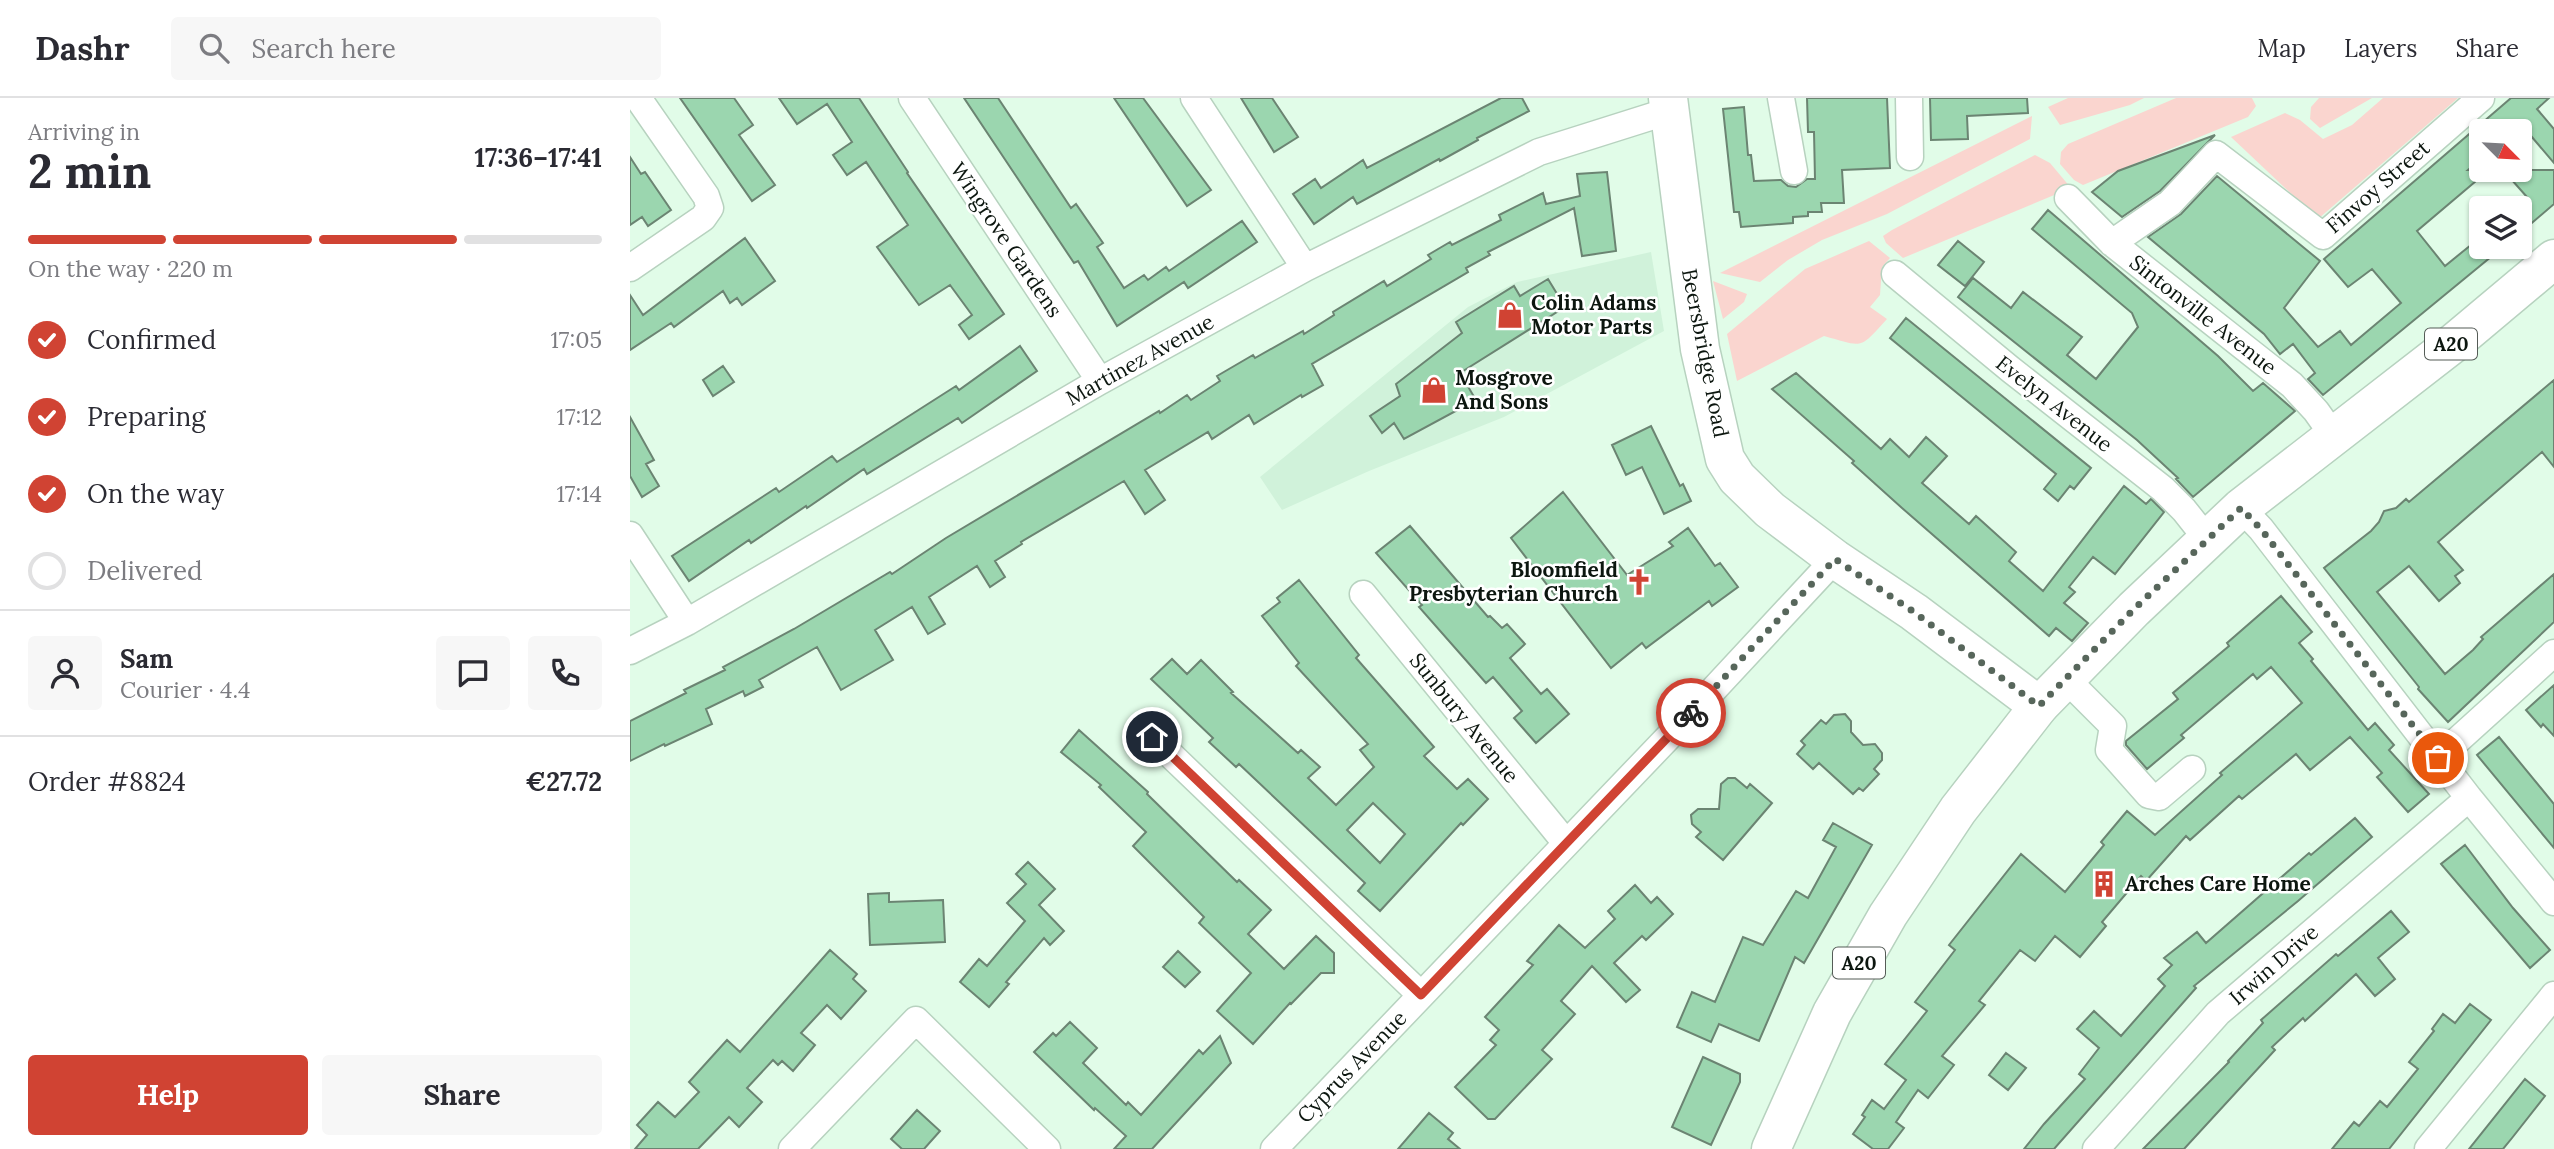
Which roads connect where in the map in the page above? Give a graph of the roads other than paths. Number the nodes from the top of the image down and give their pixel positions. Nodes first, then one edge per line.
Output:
1 (638, 98) edge
2 (912, 98) edge
3 (1194, 98) edge
4 (1781, 98) edge
5 (1909, 98) edge
6 (2481, 98) edge
7 (1668, 104) edge
8 (1910, 157) dead end
9 (1794, 171) dead end
10 (2068, 198) dead end
11 (2112, 243) junction
12 (2554, 260) edge
13 (630, 268) edge
14 (1305, 268) junction
15 (1895, 274) dead end
16 (1100, 381) junction
17 (2333, 435) junction
18 (2241, 508) junction
19 (630, 535) edge
20 (2207, 538) junction
21 (1835, 559) junction
22 (1363, 594) dead end
23 (687, 622) junction
24 (630, 651) edge
25 (2554, 653) edge
26 (2066, 679) junction
27 (2039, 706) junction
28 (1152, 737) dead end
29 (2438, 758) junction
30 (2192, 769) dead end
31 (2469, 797) junction
32 (1566, 843) junction
33 (2549, 885) edge
34 (1421, 995) junction
35 (2554, 995) edge
36 (792, 1149) edge
37 (1047, 1149) edge
38 (1274, 1149) edge
39 (1771, 1149) edge
40 (2096, 1149) edge
41 (2428, 1149) edge

1 - 13 street
2 - 16 street, Wingrove Gardens
3 - 14 street
4 - 9 street
5 - 8 street
6 - 11 street, Finvoy Street
7 - 14 street, Martinez Avenue
7 - 21 main road, Beersbridge Road
10 - 11 street, Sintonville Avenue
11 - 17 street, Sintonville Avenue
12 - 17 main road, A20
14 - 16 street, Martinez Avenue
15 - 20 street, Evelyn Avenue
16 - 23 street, Martinez Avenue
17 - 18 main road, A20
18 - 20 main road, A20
18 - 29 street
19 - 23 street
20 - 26 main road, A20
21 - 27 main road, Beersbridge Road
21 - 32 street, Cyprus Avenue
22 - 32 street, Sunbury Avenue
23 - 24 street, Martinez Avenue
25 - 29 street
26 - 27 main road, A20
26 - 30 street
27 - 39 main road, A20
28 - 34 street
29 - 31 street
31 - 33 street
31 - 40 street, Irwin Drive
32 - 34 street, Cyprus Avenue
34 - 38 street, Cyprus Avenue
35 - 41 street
36 - 37 street

